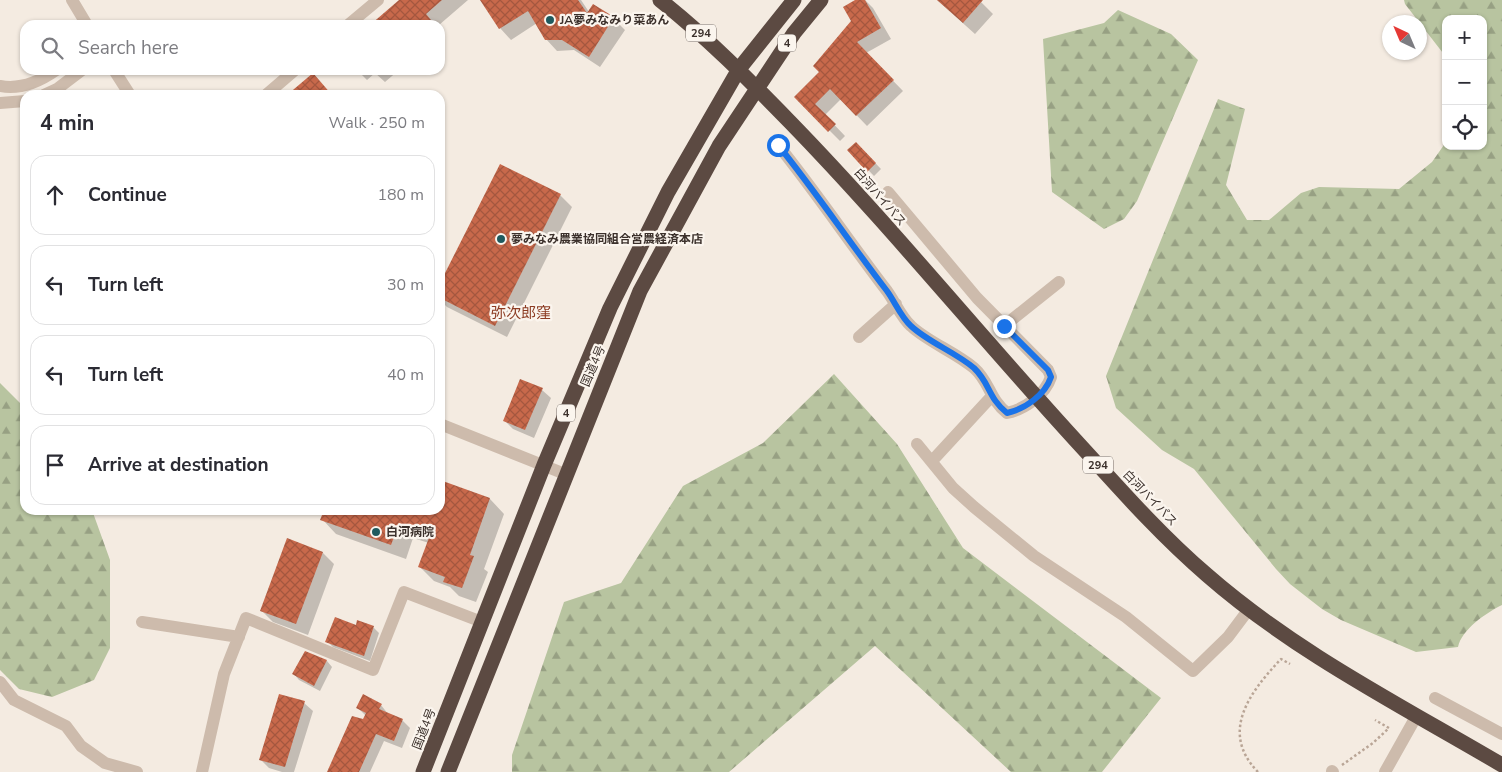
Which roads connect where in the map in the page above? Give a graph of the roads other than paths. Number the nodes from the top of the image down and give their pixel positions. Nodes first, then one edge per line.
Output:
1 (72, 0) edge
2 (378, 0) edge
3 (660, 0) edge
4 (794, 0) edge
5 (821, 0) edge
6 (84, 20) edge
7 (354, 20) edge
8 (739, 69) junction
9 (48, 75) edge
10 (75, 75) edge
11 (117, 75) edge
12 (289, 75) edge
13 (0, 86) edge
14 (758, 89) junction
15 (55, 90) edge
16 (127, 90) edge
17 (271, 90) edge
18 (20, 101) edge
19 (0, 103) edge
20 (778, 145) dead end
21 (888, 192) dead end
22 (1059, 282) dead end
23 (896, 304) junction
24 (1004, 326) junction
25 (859, 338) dead end
26 (991, 397) junction
27 (1036, 398) junction
28 (445, 426) edge
29 (917, 444) dead end
30 (932, 461) junction
31 (544, 465) junction
32 (565, 474) junction
33 (1249, 609) junction
34 (142, 622) dead end
35 (482, 622) junction
36 (239, 637) junction
37 (0, 682) edge
38 (1435, 698) dead end
39 (1417, 715) junction
40 (1502, 734) edge
41 (1502, 765) edge
42 (137, 772) edge
43 (202, 772) edge
44 (423, 772) edge
45 (448, 772) edge
46 (1385, 772) edge

1 - 6 street
2 - 7 street
3 - 8 highway, 294
4 - 8 highway, 国道4号 / 4
5 - 14 highway, 国道4号 / 4
8 - 14 highway, 294
8 - 31 highway, 国道4号 / 4
9 - 13 street
10 - 15 street
11 - 16 street
12 - 17 street
14 - 27 highway, 白河バイパス / 294
14 - 32 highway, 国道4号 / 4
18 - 19 street
20 - 23 street
21 - 24 street
22 - 24 street
23 - 25 street
23 - 26 street
24 - 27 street
26 - 27 street
26 - 30 street
27 - 33 highway, 白河バイパス / 294
28 - 31 street
29 - 30 street
30 - 33 street
31 - 32 street
31 - 35 highway, 国道4号 / 4
32 - 45 highway, 国道4号 / 4
33 - 39 highway, 白河バイパス / 294
34 - 36 street
35 - 36 street
35 - 44 highway, 国道4号 / 4
36 - 43 street
37 - 42 street
38 - 40 street
39 - 41 highway, 白河バイパス / 294
39 - 46 street

